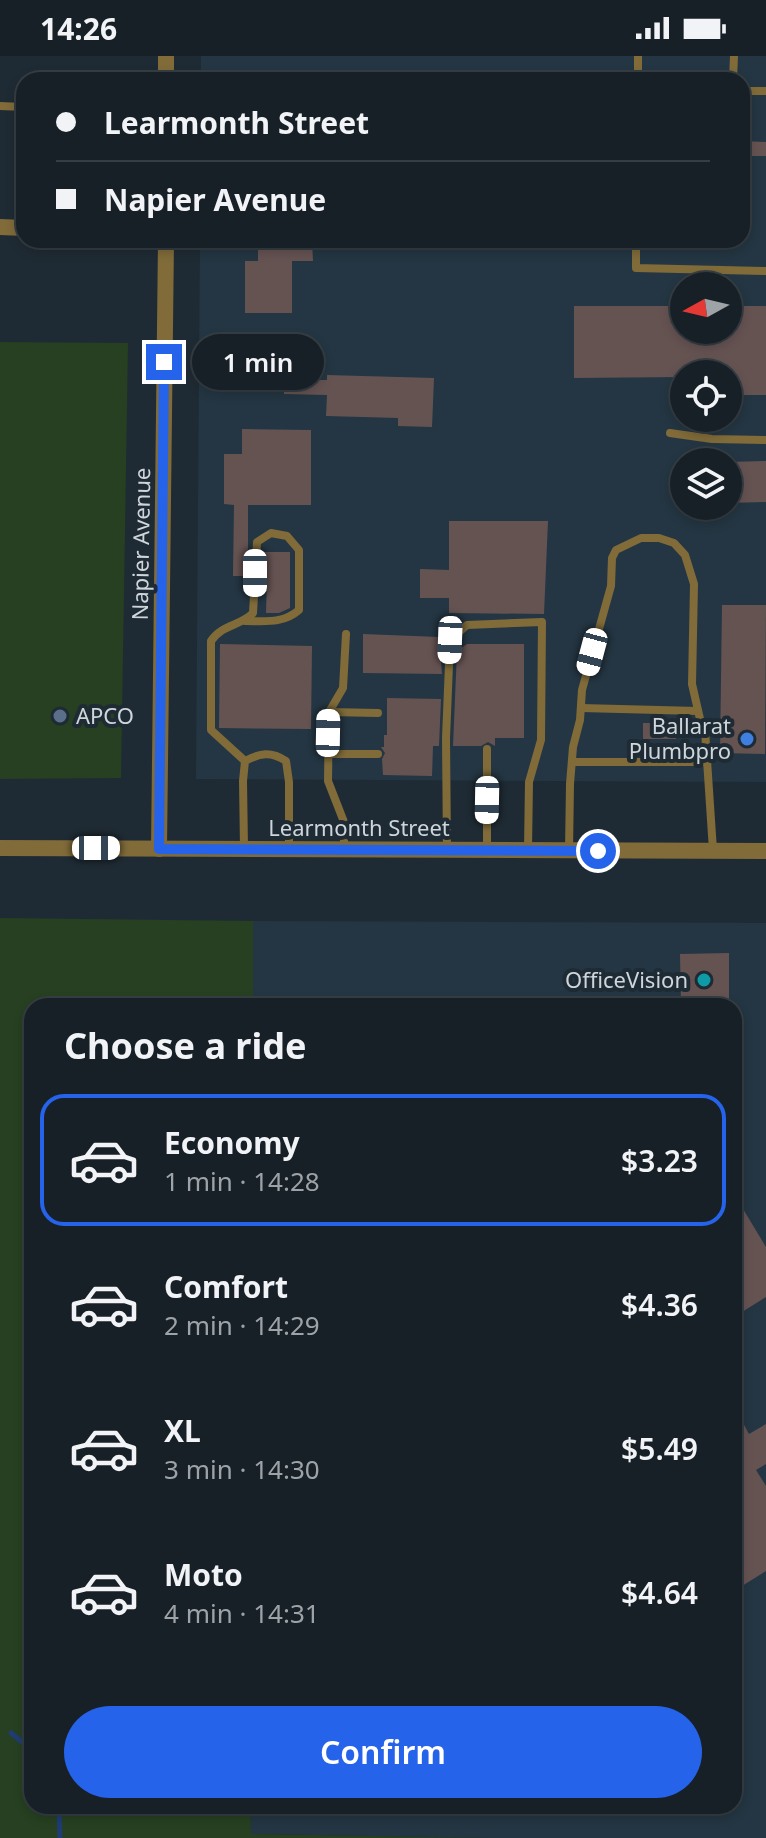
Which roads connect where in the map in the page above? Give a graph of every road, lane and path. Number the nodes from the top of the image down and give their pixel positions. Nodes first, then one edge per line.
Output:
1 (166, 248) edge
2 (636, 248) edge
3 (766, 271) edge
4 (670, 433) dead end
5 (766, 440) edge
6 (245, 621) junction
7 (346, 634) dead end
8 (581, 708) junction
9 (698, 711) junction
10 (329, 712) junction
11 (378, 713) dead end
12 (487, 749) dead end
13 (328, 754) junction
14 (378, 754) dead end
15 (245, 761) junction
16 (573, 762) junction
17 (706, 762) junction
18 (0, 848) edge
19 (159, 849) junction
20 (244, 849) junction
21 (289, 849) junction
22 (344, 850) junction
23 (447, 850) junction
24 (487, 850) junction
25 (528, 850) junction
26 (569, 851) junction
27 (713, 851) junction
28 (766, 851) edge

1 - 19 street, Napier Avenue
2 - 3 lane
4 - 5 lane
6 - 6 lane
6 - 15 lane
7 - 10 lane
8 - 9 lane
8 - 9 lane
8 - 16 lane
9 - 17 lane
10 - 11 lane
10 - 13 lane
12 - 24 lane
13 - 14 lane
13 - 22 lane
15 - 20 lane
15 - 21 lane
16 - 17 lane
16 - 26 lane
17 - 27 lane
18 - 19 street, Learmonth Street
19 - 20 street, Learmonth Street
20 - 21 street, Learmonth Street
21 - 22 street, Learmonth Street
22 - 23 street, Learmonth Street
23 - 24 street, Learmonth Street
23 - 25 lane
24 - 25 street, Learmonth Street
25 - 26 street, Learmonth Street
26 - 27 street, Learmonth Street
27 - 28 street, Learmonth Street

